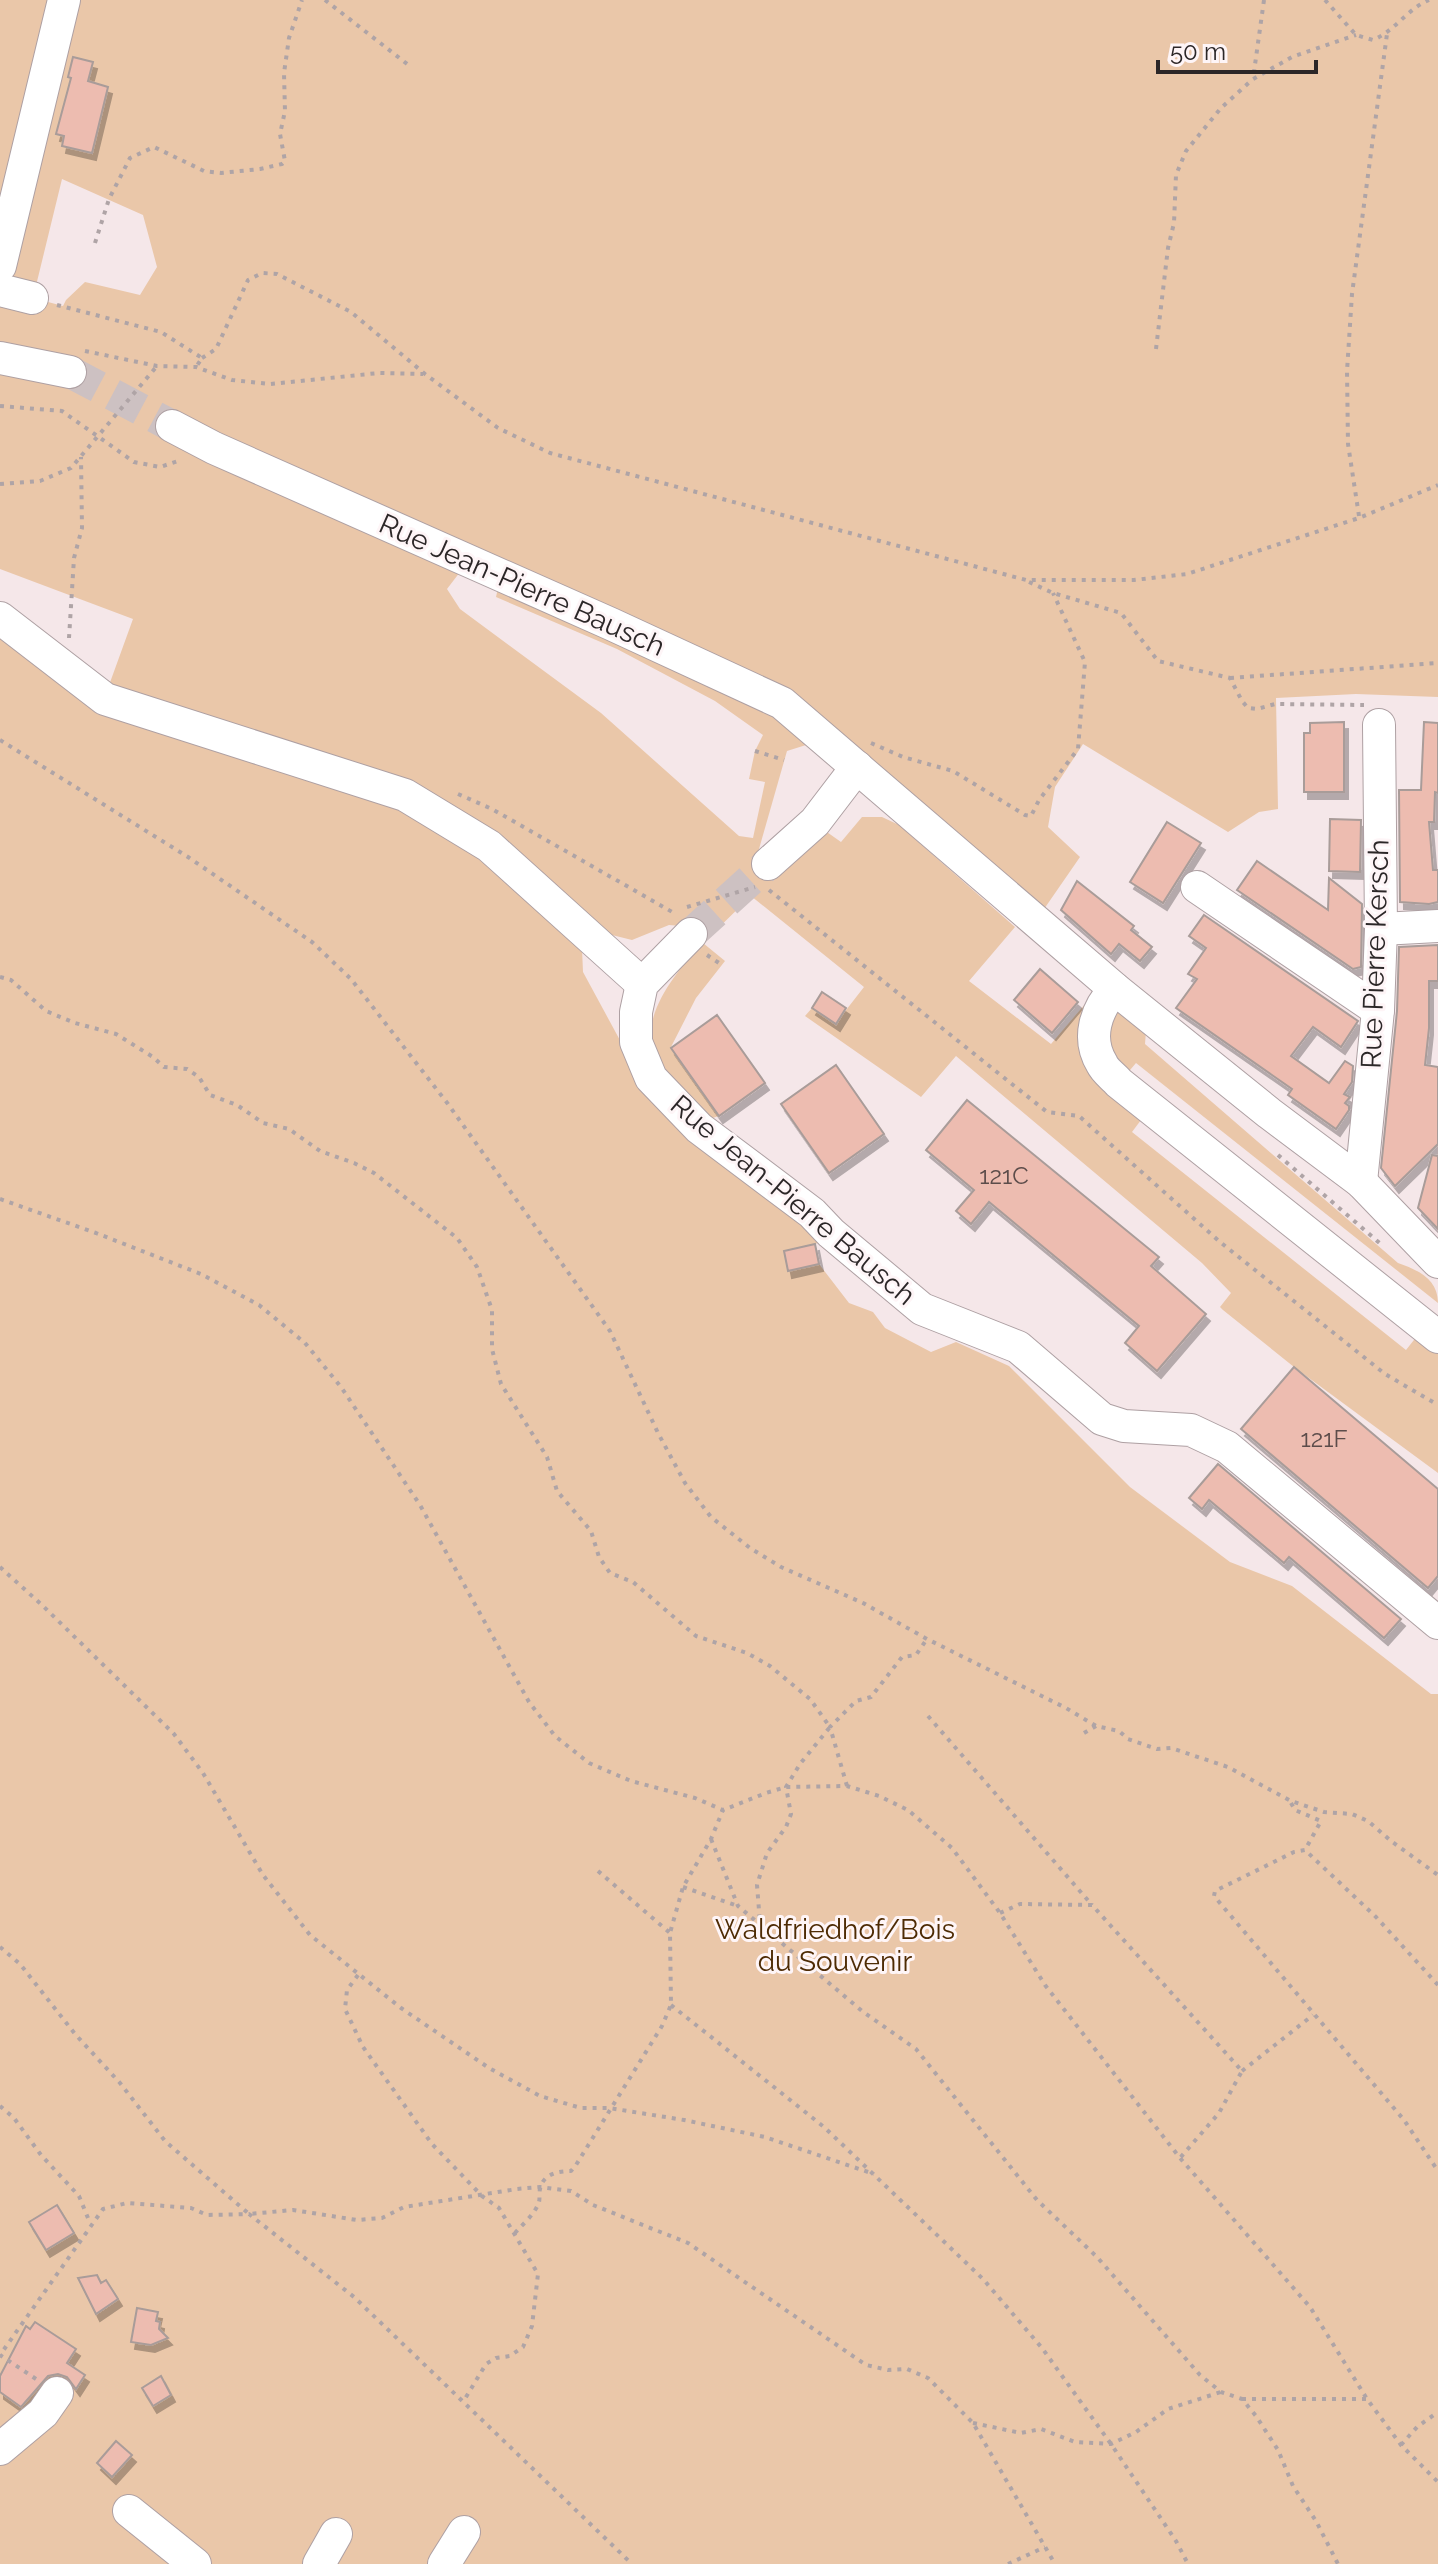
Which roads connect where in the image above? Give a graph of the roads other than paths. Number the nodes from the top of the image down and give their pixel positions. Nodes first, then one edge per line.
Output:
1 (64, 0) edge
2 (0, 266) edge
3 (0, 290) edge
4 (32, 298) road end
5 (0, 358) edge
6 (70, 372) tunnel mouth
7 (172, 426) tunnel mouth
8 (0, 618) edge
9 (1379, 725) road end
10 (847, 759) junction
11 (768, 864) tunnel mouth
12 (1197, 887) dead end
13 (1438, 926) edge
14 (686, 928) tunnel mouth
15 (1381, 929) junction
16 (642, 984) junction
17 (1115, 989) junction
18 (1378, 1010) junction
19 (1361, 1182) junction
20 (1438, 1262) edge
21 (1438, 1337) edge
22 (1438, 1623) edge
23 (57, 2393) road end
24 (0, 2449) edge
25 (129, 2511) dead end
26 (464, 2532) dead end
27 (336, 2534) dead end
28 (195, 2564) edge
29 (319, 2564) edge
30 (444, 2564) edge

1 - 2 street
3 - 4 street
5 - 6 street
7 - 10 street, Rue Jean-Pierre Bausch
8 - 16 street
9 - 15 street, Rue Pierre Kersch
10 - 11 street
10 - 17 street, Rue Jean-Pierre Bausch
12 - 18 street
13 - 15 street
14 - 16 street
15 - 18 street, Rue Pierre Kersch
16 - 22 street, Rue Jean-Pierre Bausch
17 - 19 street, Rue Jean-Pierre Bausch
17 - 21 street
18 - 19 street, Rue Pierre Kersch
19 - 20 street, Rue Jean-Pierre Bausch
23 - 24 street
25 - 28 street
26 - 30 street
27 - 29 street

